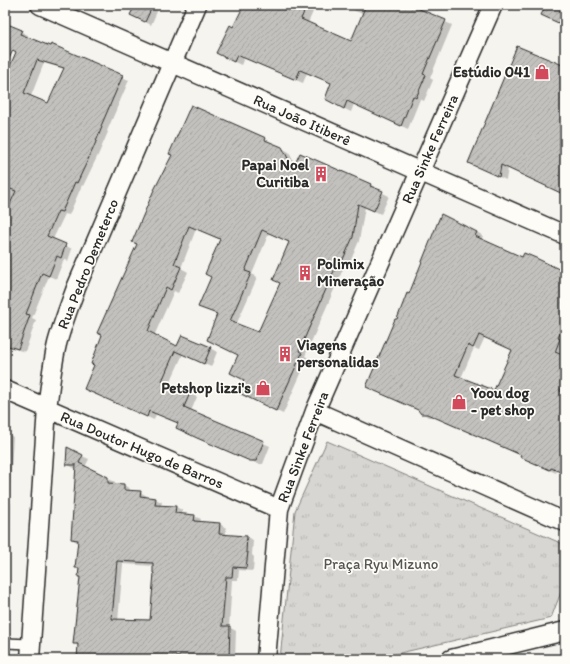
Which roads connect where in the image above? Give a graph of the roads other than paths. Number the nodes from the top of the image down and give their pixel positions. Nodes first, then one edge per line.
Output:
1 (40, 5) edge
2 (197, 5) edge
3 (494, 5) edge
4 (172, 63) junction
5 (420, 171) junction
6 (565, 235) edge
7 (5, 390) edge
8 (47, 408) junction
9 (315, 411) junction
10 (279, 509) junction
11 (565, 522) edge
12 (565, 631) edge
13 (5, 643) edge
14 (30, 652) edge
15 (266, 659) edge
16 (451, 659) edge

1 - 4 street, Rua João Itiberê
2 - 4 street, Rua Pedro Demeterco
3 - 5 street, Rua Sinke Ferreira
4 - 5 street, Rua João Itiberê
4 - 8 street, Rua Pedro Demeterco
5 - 6 street, Rua João Itiberê
5 - 9 street, Rua Sinke Ferreira
7 - 8 street, Rua Doutor Hugo de Barros
8 - 10 street, Rua Doutor Hugo de Barros
8 - 14 street, Rua Pedro Demeterco
9 - 10 street, Rua Sinke Ferreira
9 - 11 street
10 - 15 street, Rua Sinke Ferreira
12 - 16 street
13 - 14 lane

